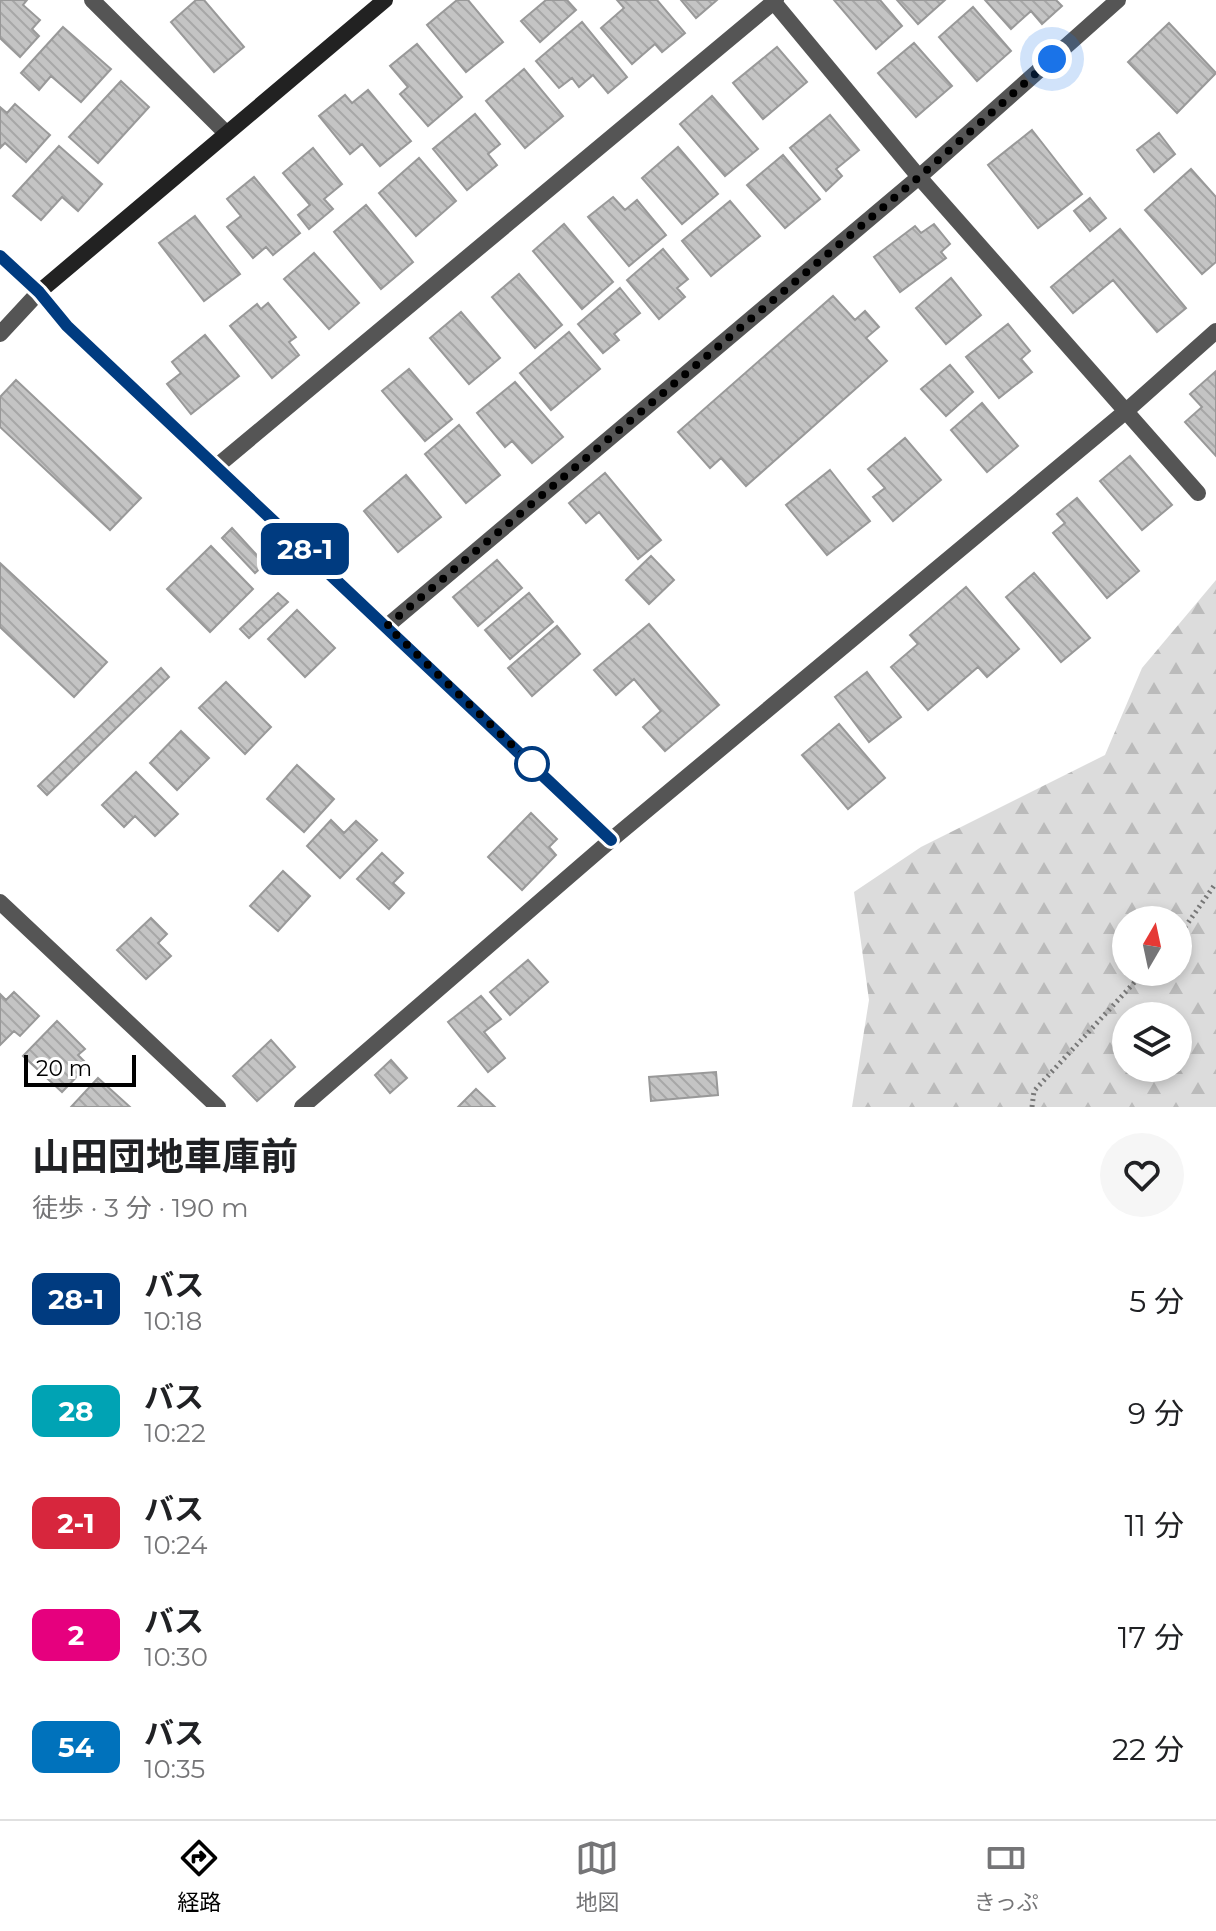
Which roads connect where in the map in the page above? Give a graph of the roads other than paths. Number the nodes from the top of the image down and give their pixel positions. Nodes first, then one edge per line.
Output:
1 (92, 0) edge
2 (385, 0) edge
3 (1118, 0) edge
4 (774, 1) edge
5 (226, 133) junction
6 (919, 177) junction
7 (0, 256) edge
8 (39, 292) junction
9 (1216, 331) edge
10 (0, 334) edge
11 (1125, 412) junction
12 (217, 466) junction
13 (1198, 493) dead end
14 (387, 626) junction
15 (611, 840) junction
16 (0, 902) edge
17 (218, 1107) edge
18 (302, 1107) edge

1 - 5 street
2 - 5 street
3 - 6 street
4 - 6 street
4 - 12 street
5 - 8 street
6 - 11 street
6 - 14 street
7 - 8 street
8 - 10 street
8 - 12 street
9 - 11 street
11 - 13 street
11 - 15 street
12 - 14 street
14 - 15 street
15 - 18 street
16 - 17 street

